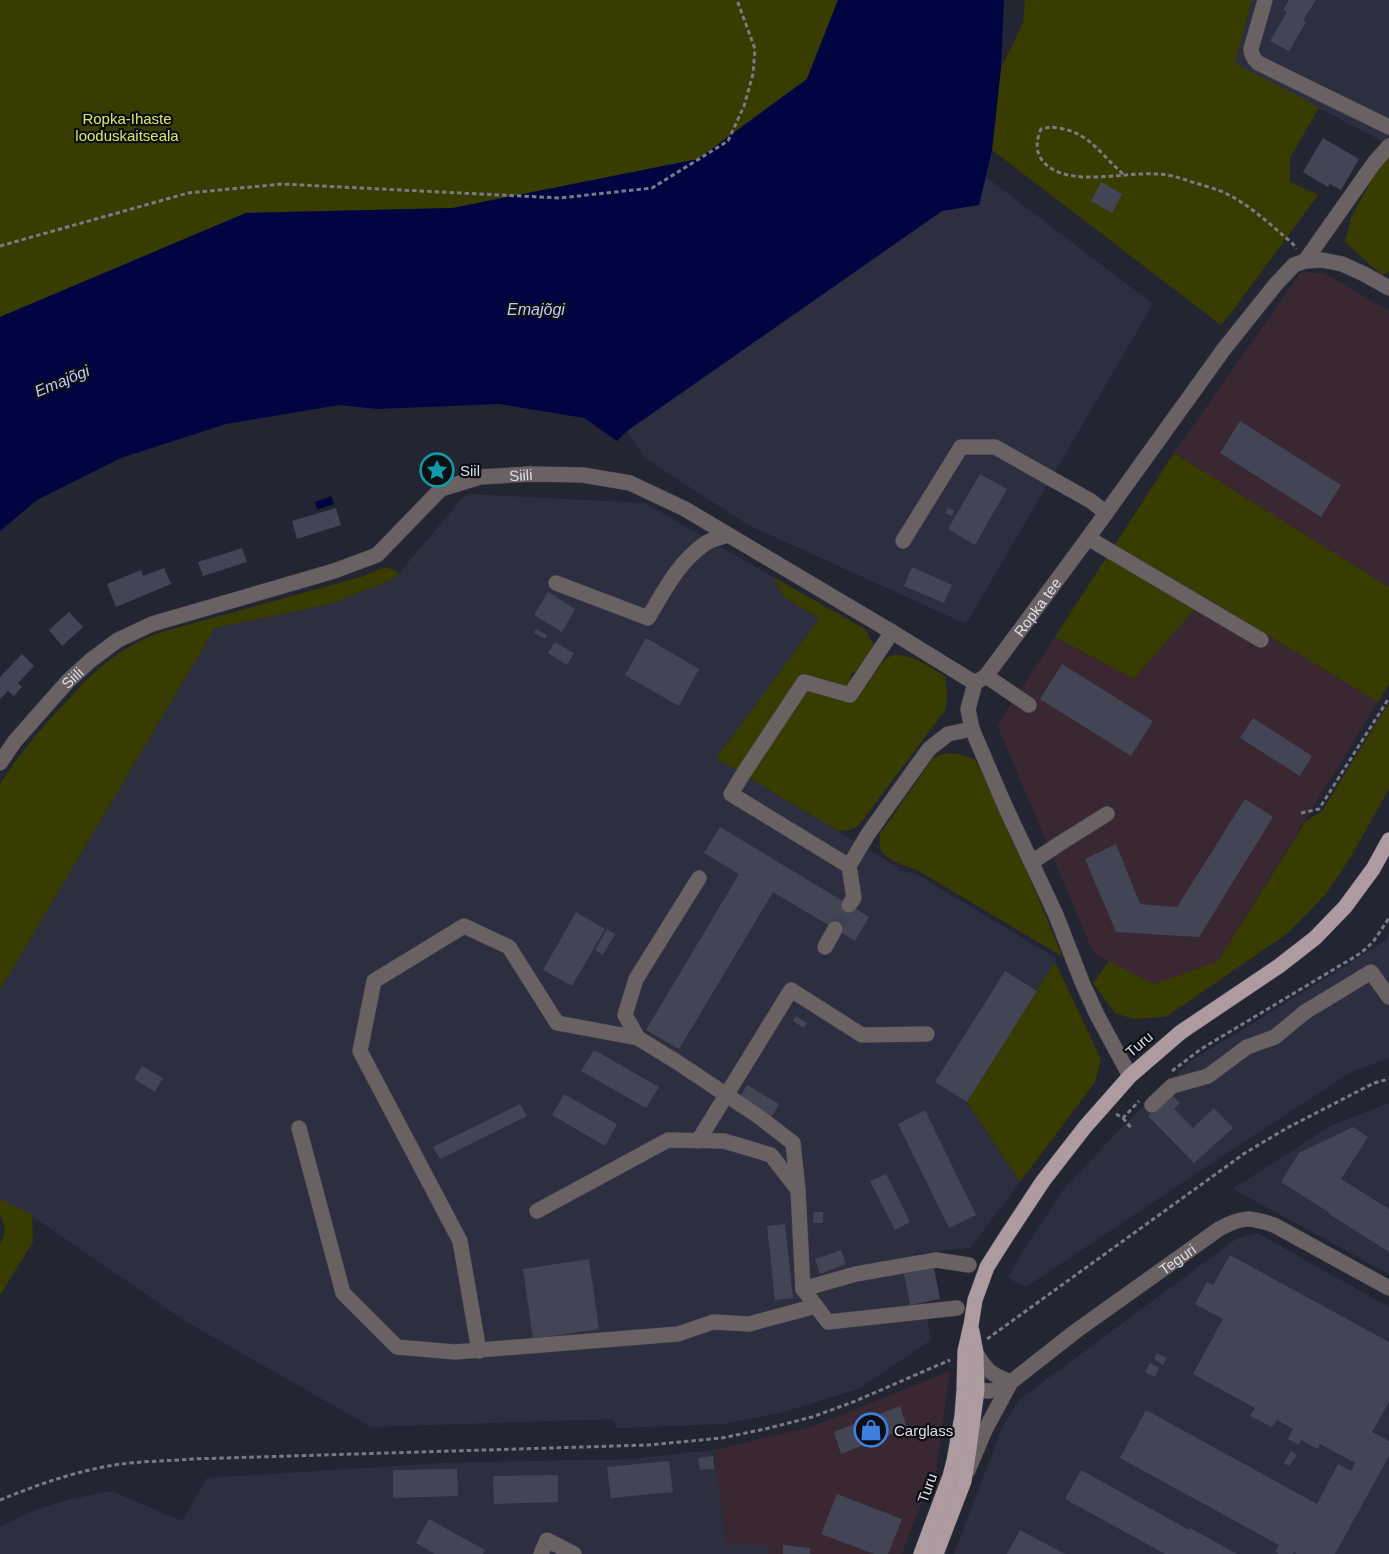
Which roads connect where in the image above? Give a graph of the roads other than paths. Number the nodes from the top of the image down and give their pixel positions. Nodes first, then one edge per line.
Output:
1 (1264, 0) edge
2 (1389, 127) edge
3 (1389, 146) edge
4 (1305, 261) junction
5 (1389, 288) edge
6 (1106, 513) junction
7 (728, 535) junction
8 (1088, 538) junction
9 (903, 541) dead end
10 (556, 583) dead end
11 (892, 632) junction
12 (1261, 640) dead end
13 (980, 679) junction
14 (1029, 705) dead end
15 (972, 729) junction
16 (0, 763) edge
17 (1107, 814) dead end
18 (1389, 840) edge
19 (1032, 862) junction
20 (849, 866) junction
21 (699, 878) dead end
22 (849, 905) tunnel mouth
23 (835, 929) tunnel mouth
24 (825, 947) dead end
25 (1389, 997) edge
26 (927, 1034) dead end
27 (638, 1038) junction
28 (1130, 1076) junction
29 (726, 1096) junction
30 (1147, 1102) road end
31 (299, 1128) dead end
32 (698, 1141) junction
33 (798, 1190) junction
34 (537, 1210) dead end
35 (969, 1265) dead end
36 (1389, 1288) edge
37 (803, 1289) junction
38 (816, 1306) junction
39 (957, 1308) dead end
40 (479, 1351) junction
41 (972, 1351) junction
42 (1011, 1382) junction
43 (971, 1390) junction
44 (964, 1481) junction
45 (541, 1554) edge
46 (574, 1554) edge
47 (921, 1554) edge
48 (936, 1554) edge

1 - 2 street
3 - 4 street, Ropka tee
4 - 5 street
4 - 6 street, Ropka tee
6 - 8 street, Ropka tee
6 - 9 street
7 - 10 street
7 - 11 street, Siili
7 - 16 street, Siili
8 - 12 street
8 - 13 street, Ropka tee
11 - 13 street, Siili
11 - 20 street
13 - 14 street, Siili
13 - 15 street, Ropka tee
15 - 19 street, Ropka tee
15 - 20 street
17 - 19 street
18 - 28 main road, Turu
19 - 28 street, Ropka tee
20 - 22 street
21 - 27 street
23 - 24 street
25 - 30 street
26 - 29 street
27 - 29 street
27 - 40 street
28 - 41 main road, Turu
29 - 32 street
29 - 33 street
31 - 40 street
32 - 33 street
32 - 34 street
33 - 37 street
35 - 37 street
36 - 42 street, Teguri
37 - 38 street
38 - 39 street
38 - 40 street
41 - 42 street
41 - 43 main road, Turu
42 - 43 street, Teguri
42 - 44 street
43 - 44 main road, Turu
43 - 47 main road, Turu
44 - 48 main road, Turu
45 - 46 street

